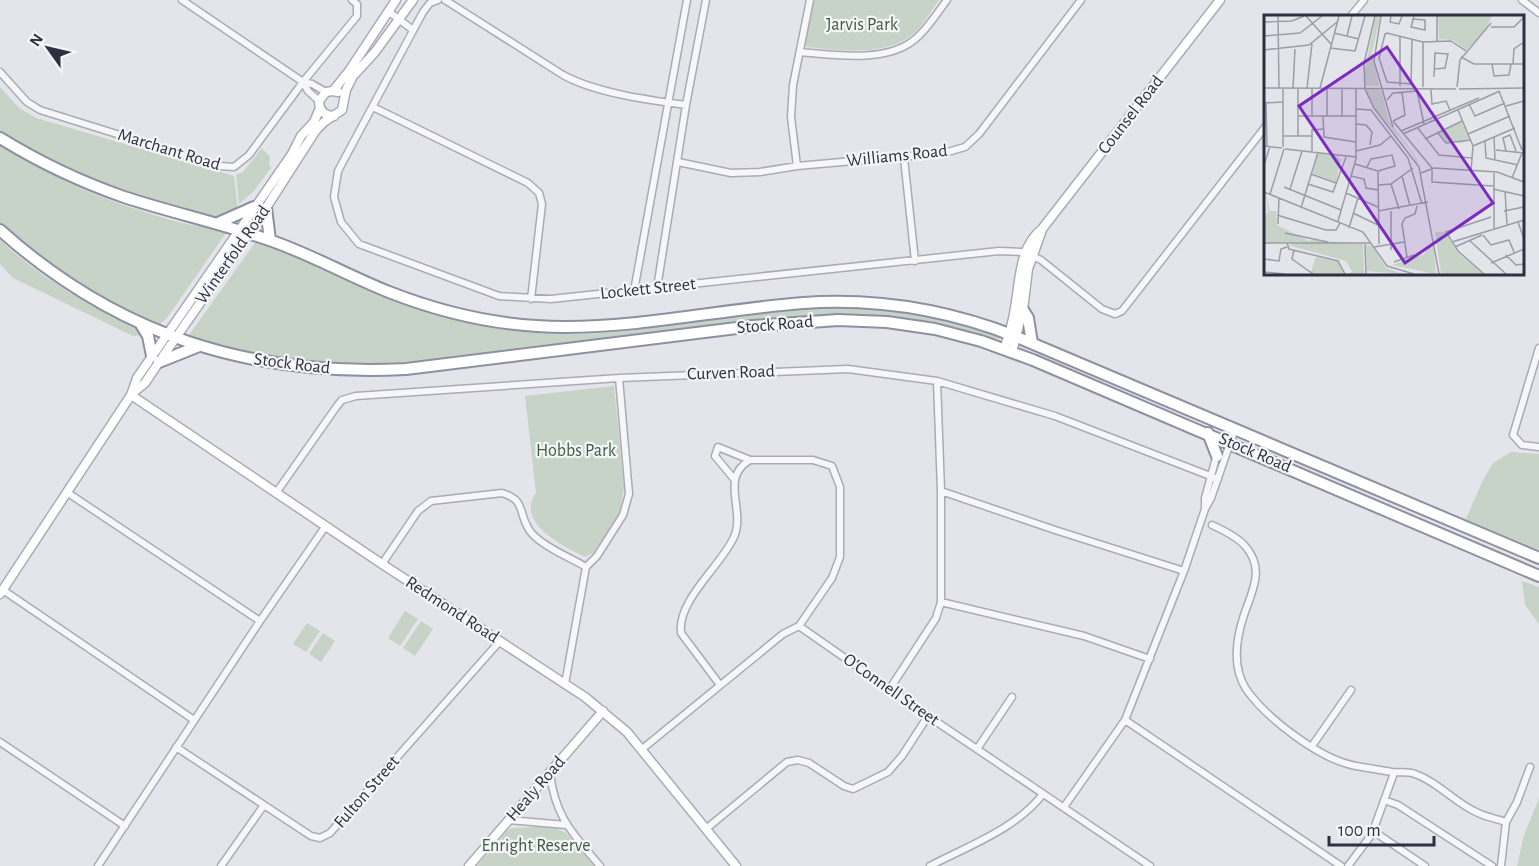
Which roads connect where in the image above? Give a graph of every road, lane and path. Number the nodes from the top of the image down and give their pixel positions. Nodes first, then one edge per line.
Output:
1 (182, 0) edge
2 (352, 0) edge
3 (396, 0) edge
4 (413, 0) edge
5 (438, 0) edge
6 (445, 0) edge
7 (687, 0) edge
8 (706, 0) edge
9 (810, 0) edge
10 (947, 0) edge
11 (1081, 0) edge
12 (1220, 0) edge
13 (1364, 0) edge
14 (1522, 0) edge
15 (388, 11) junction
16 (1539, 13) edge
17 (1352, 15) edge
18 (399, 19) junction
19 (414, 30) junction
20 (800, 52) junction
21 (0, 72) edge
22 (303, 82) junction
23 (329, 91) junction
24 (344, 100) junction
25 (668, 102) junction
26 (320, 105) junction
27 (686, 105) junction
28 (373, 107) junction
29 (334, 116) junction
30 (1264, 129) edge
31 (0, 138) edge
32 (904, 158) junction
33 (678, 162) junction
34 (797, 166) junction
35 (260, 207) junction
36 (218, 224) junction
37 (0, 230) edge
38 (243, 232) junction
39 (270, 240) junction
40 (1028, 254) junction
41 (915, 261) junction
42 (657, 288) junction
43 (634, 291) junction
44 (531, 299) junction
45 (1023, 310) junction
46 (140, 322) junction
47 (171, 335) junction
48 (1013, 335) junction
49 (1032, 343) junction
50 (199, 345) junction
51 (1539, 348) edge
52 (1008, 350) junction
53 (156, 359) junction
54 (619, 378) junction
55 (938, 381) junction
56 (131, 394) junction
57 (1231, 427) junction
58 (1208, 433) junction
59 (1226, 441) junction
60 (1539, 447) edge
61 (1217, 456) junction
62 (750, 460) junction
63 (1210, 476) junction
64 (734, 479) junction
65 (1218, 479) junction
66 (941, 491) junction
67 (68, 493) junction
68 (276, 493) junction
69 (1205, 509) junction
70 (1212, 525) dead end
71 (326, 527) junction
72 (1539, 558) edge
73 (382, 564) junction
74 (586, 567) junction
75 (1184, 571) junction
76 (1539, 576) edge
77 (1, 592) edge
78 (941, 602) junction
79 (260, 621) junction
80 (799, 627) junction
81 (500, 641) junction
82 (1150, 659) junction
83 (565, 684) junction
84 (720, 685) junction
85 (889, 690) junction
86 (1351, 690) dead end
87 (1012, 697) dead end
88 (603, 711) junction
89 (928, 716) junction
90 (194, 720) junction
91 (1125, 720) junction
92 (0, 742) edge
93 (1312, 746) junction
94 (176, 747) junction
95 (977, 749) junction
96 (641, 750) junction
97 (1530, 767) dead end
98 (550, 773) junction
99 (1394, 773) junction
100 (1043, 794) junction
101 (1384, 800) junction
102 (264, 805) junction
103 (1064, 807) junction
104 (509, 820) junction
105 (1506, 822) junction
106 (566, 825) junction
107 (125, 826) junction
108 (706, 829) junction
109 (1373, 831) junction
110 (98, 866) edge
111 (221, 866) edge
112 (469, 866) edge
113 (600, 866) edge
114 (736, 866) edge
115 (930, 866) edge
116 (1150, 866) edge
117 (1341, 866) edge
118 (1348, 866) edge
119 (1425, 866) edge
120 (1491, 866) edge
121 (1501, 866) edge

1 - 22 street
2 - 22 street, Marchant Road
3 - 15 street
4 - 18 street
5 - 19 street
6 - 25 street
7 - 25 street
8 - 27 street
9 - 20 street
10 - 20 street
11 - 32 street, Williams Road
12 - 40 street, Counsel Road
13 - 17 street
14 - 16 street
15 - 18 street
15 - 23 street
18 - 19 street
18 - 24 street
19 - 28 street
20 - 34 street
21 - 22 street, Marchant Road
22 - 23 street
22 - 26 street
23 - 24 street
23 - 26 street
24 - 29 street
25 - 27 street
25 - 43 street
26 - 29 street
26 - 35 street, Winterfold Road
27 - 33 street
28 - 44 street
28 - 44 street, Lockett Street
29 - 35 street, Winterfold Road
30 - 40 street
31 - 36 highway, Stock Road
32 - 34 street, Williams Road
32 - 41 street
33 - 34 street, Williams Road
33 - 42 street
35 - 36 highway
35 - 38 street, Winterfold Road
35 - 39 highway
36 - 38 highway, Stock Road
37 - 46 highway, Stock Road
38 - 39 highway, Stock Road
38 - 47 street, Winterfold Road
39 - 48 highway, Stock Road
40 - 41 street, Lockett Street
40 - 45 street, Counsel Road
40 - 48 street, Counsel Road
41 - 42 street, Lockett Street
42 - 43 street, Lockett Street
43 - 44 street, Lockett Street
45 - 48 street, Counsel Road
45 - 49 highway
46 - 47 highway, Stock Road
46 - 53 highway
47 - 50 highway, Stock Road
47 - 53 street, Winterfold Road
48 - 49 highway, Stock Road
48 - 52 street, Counsel Road
49 - 57 highway, Stock Road
50 - 52 highway, Stock Road
50 - 53 highway
51 - 60 street
52 - 58 highway, Stock Road
53 - 56 street, Winterfold Road
54 - 55 street, Curven Road
54 - 68 street, Curven Road
54 - 74 street
55 - 63 street, Curven Road
55 - 66 street
56 - 67 street, Winterfold Road
56 - 68 street, Redmond Road
57 - 59 street
57 - 72 highway, Stock Road
58 - 59 highway, Stock Road
58 - 61 highway
59 - 61 street
59 - 65 street
59 - 76 highway, Stock Road
61 - 63 street
62 - 64 street
62 - 64 street
62 - 80 street
63 - 65 street, Curven Road
63 - 69 street
64 - 84 street
65 - 69 street
66 - 75 street
66 - 78 street
67 - 77 street, Winterfold Road
67 - 79 street
68 - 71 street, Redmond Road
69 - 75 street
70 - 93 street
71 - 73 street, Redmond Road
71 - 79 street
73 - 74 street
73 - 81 street, Redmond Road
74 - 83 street
75 - 82 street
77 - 90 street
78 - 82 street
78 - 85 street
79 - 90 street
80 - 84 street
80 - 85 street, O'Connell Street
81 - 83 street, Redmond Road
81 - 102 street, Fulton Street
82 - 91 street
83 - 88 street, Redmond Road
84 - 96 street
85 - 89 street, O'Connell Street
86 - 93 street
87 - 95 street
88 - 96 street, Redmond Road
88 - 98 street, Healy Road
89 - 95 street, O'Connell Street
89 - 108 street
90 - 94 street
91 - 103 street
91 - 117 street
92 - 107 street
93 - 99 street
94 - 102 street, Fulton Street
94 - 107 street
95 - 100 street, O'Connell Street
96 - 108 street, Redmond Road
97 - 105 street
98 - 104 street, Healy Road
98 - 106 street
99 - 101 street
99 - 105 street
100 - 103 street, O'Connell Street
100 - 115 street
101 - 109 street
101 - 120 street
102 - 111 street
103 - 116 street, O'Connell Street
104 - 106 street
104 - 112 street, Healy Road
105 - 121 street
106 - 113 street
107 - 110 street
108 - 114 street, Redmond Road
109 - 118 street
109 - 119 street

